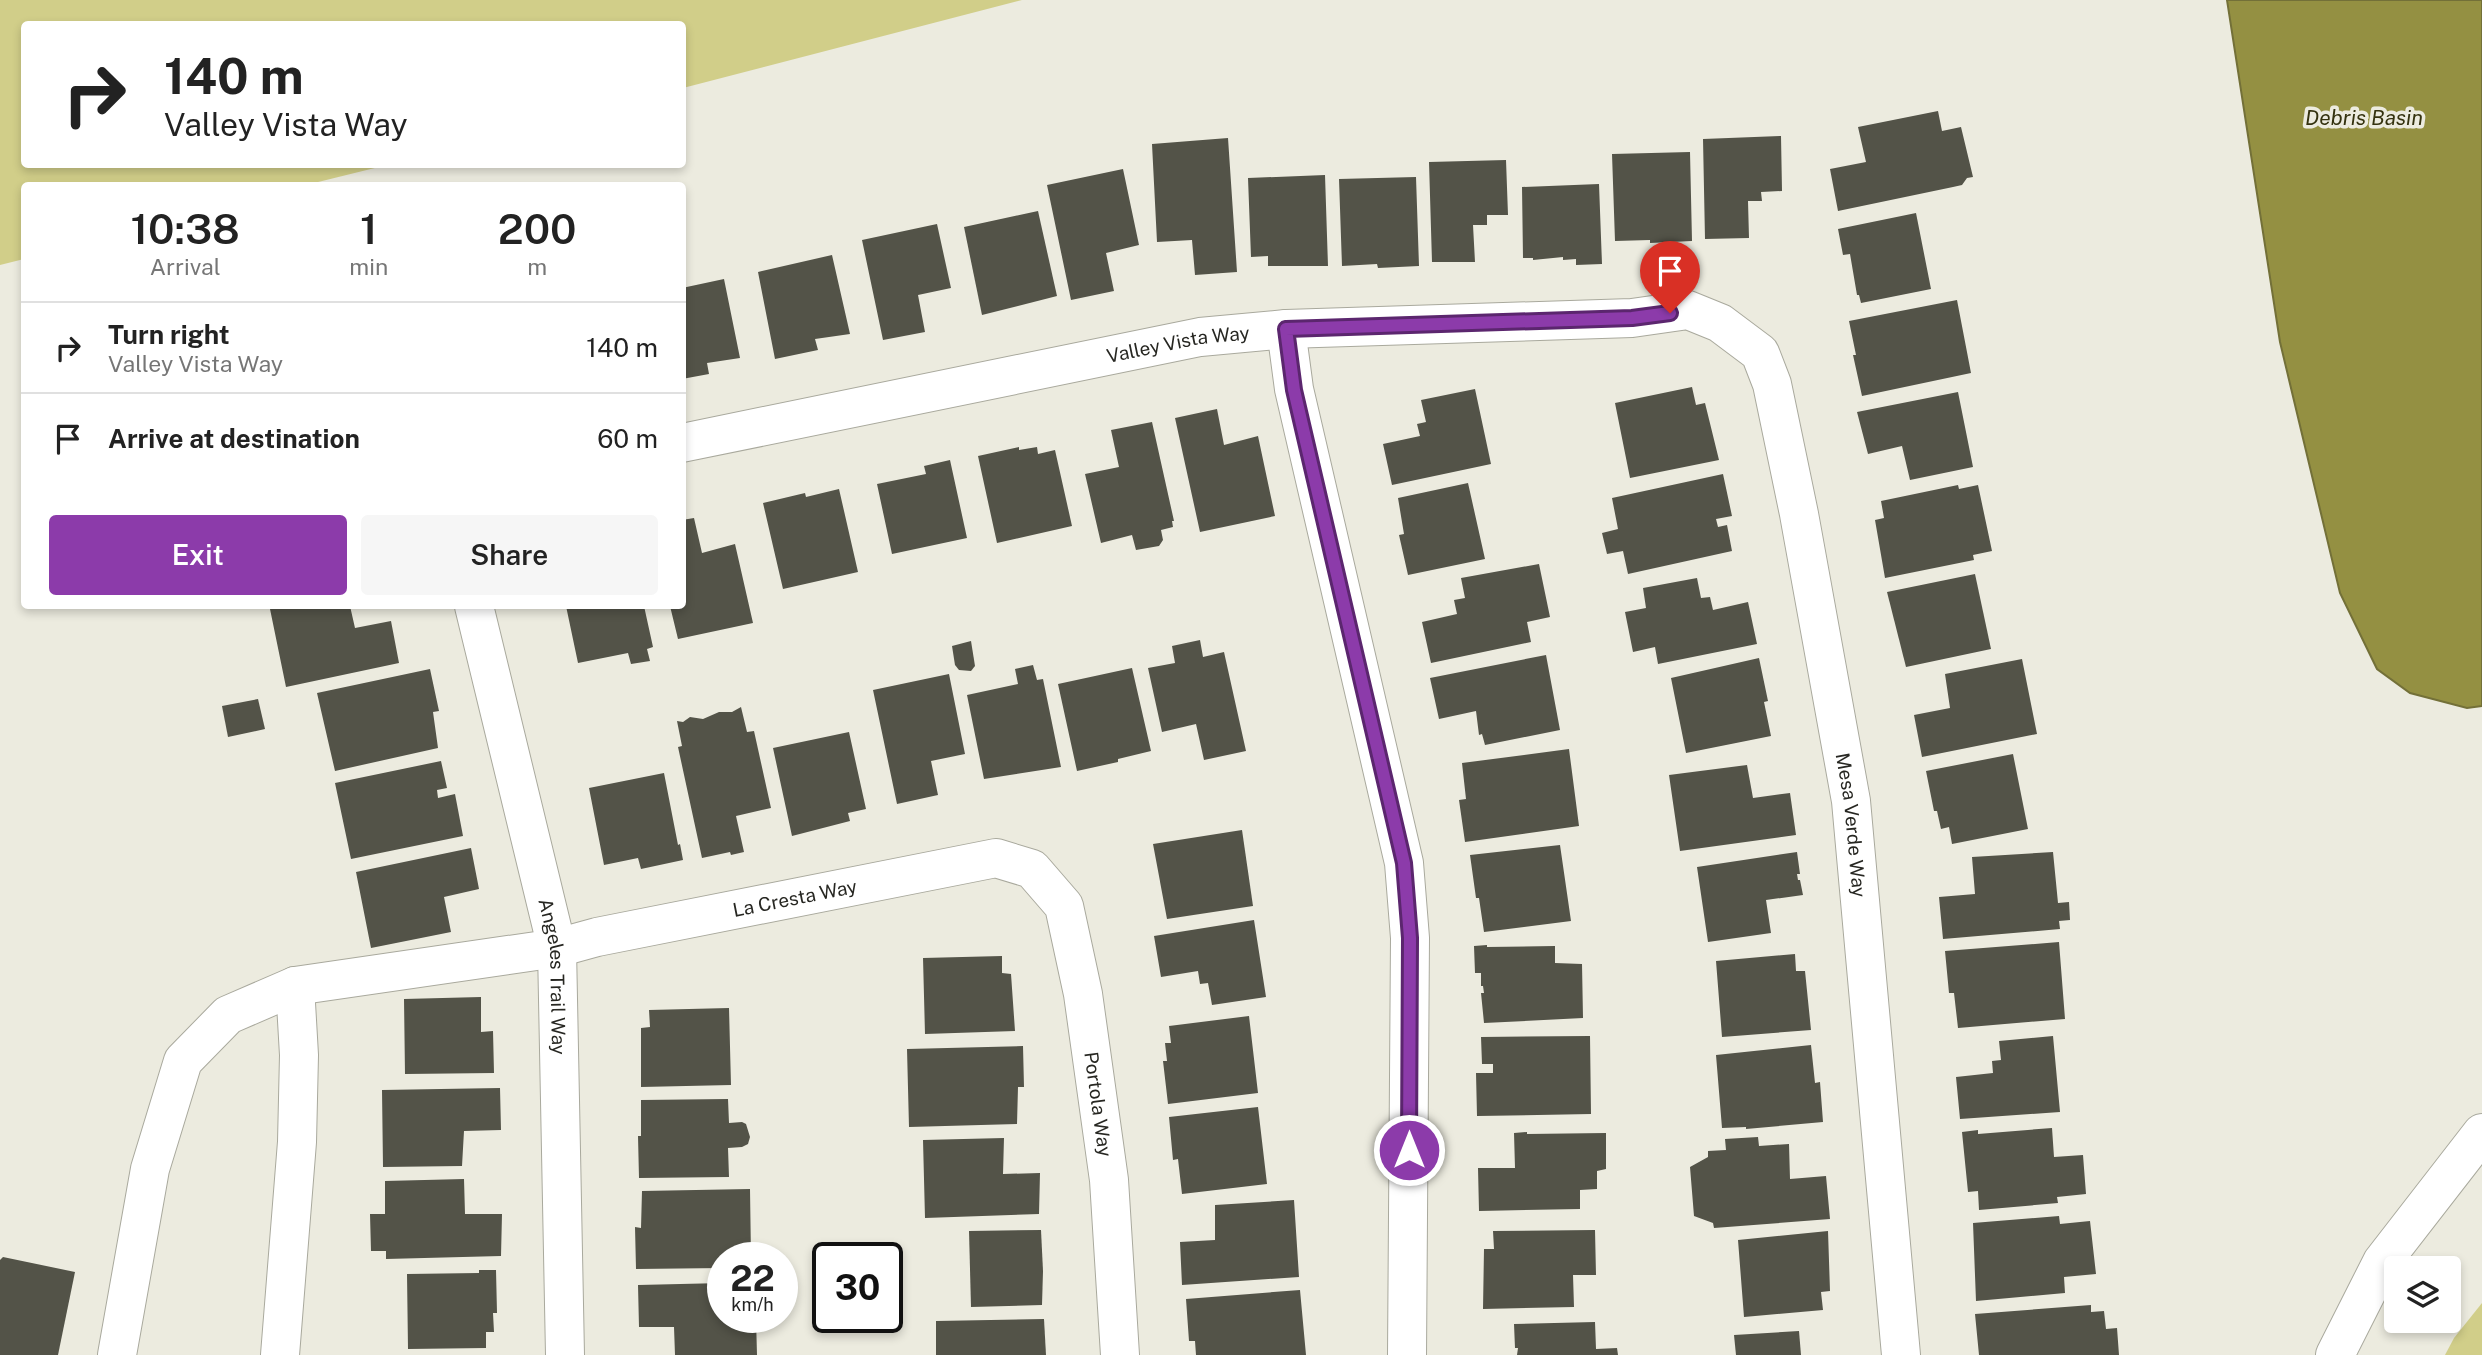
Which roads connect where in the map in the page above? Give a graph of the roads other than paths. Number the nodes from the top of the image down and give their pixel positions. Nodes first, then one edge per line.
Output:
1 (1720, 323) joint
2 (1286, 329) junction
3 (686, 442) edge
4 (475, 609) edge
5 (1032, 869) joint
6 (557, 948) junction
7 (295, 986) junction
8 (2482, 1133) edge
9 (117, 1355) edge
10 (280, 1355) edge
11 (565, 1355) edge
12 (1120, 1355) edge
13 (1407, 1355) edge
14 (1901, 1355) edge
15 (2335, 1355) edge

1 - 2 street, Valley Vista Way
1 - 14 street, Mesa Verde Way
2 - 3 street, Valley Vista Way
2 - 13 street
4 - 6 street, Angeles Trail Way
5 - 6 street, La Cresta Way
5 - 12 street, Portola Way
6 - 7 street, La Cresta Way
6 - 11 street, Angeles Trail Way
7 - 9 street, La Cresta Way
7 - 10 street
8 - 15 street

